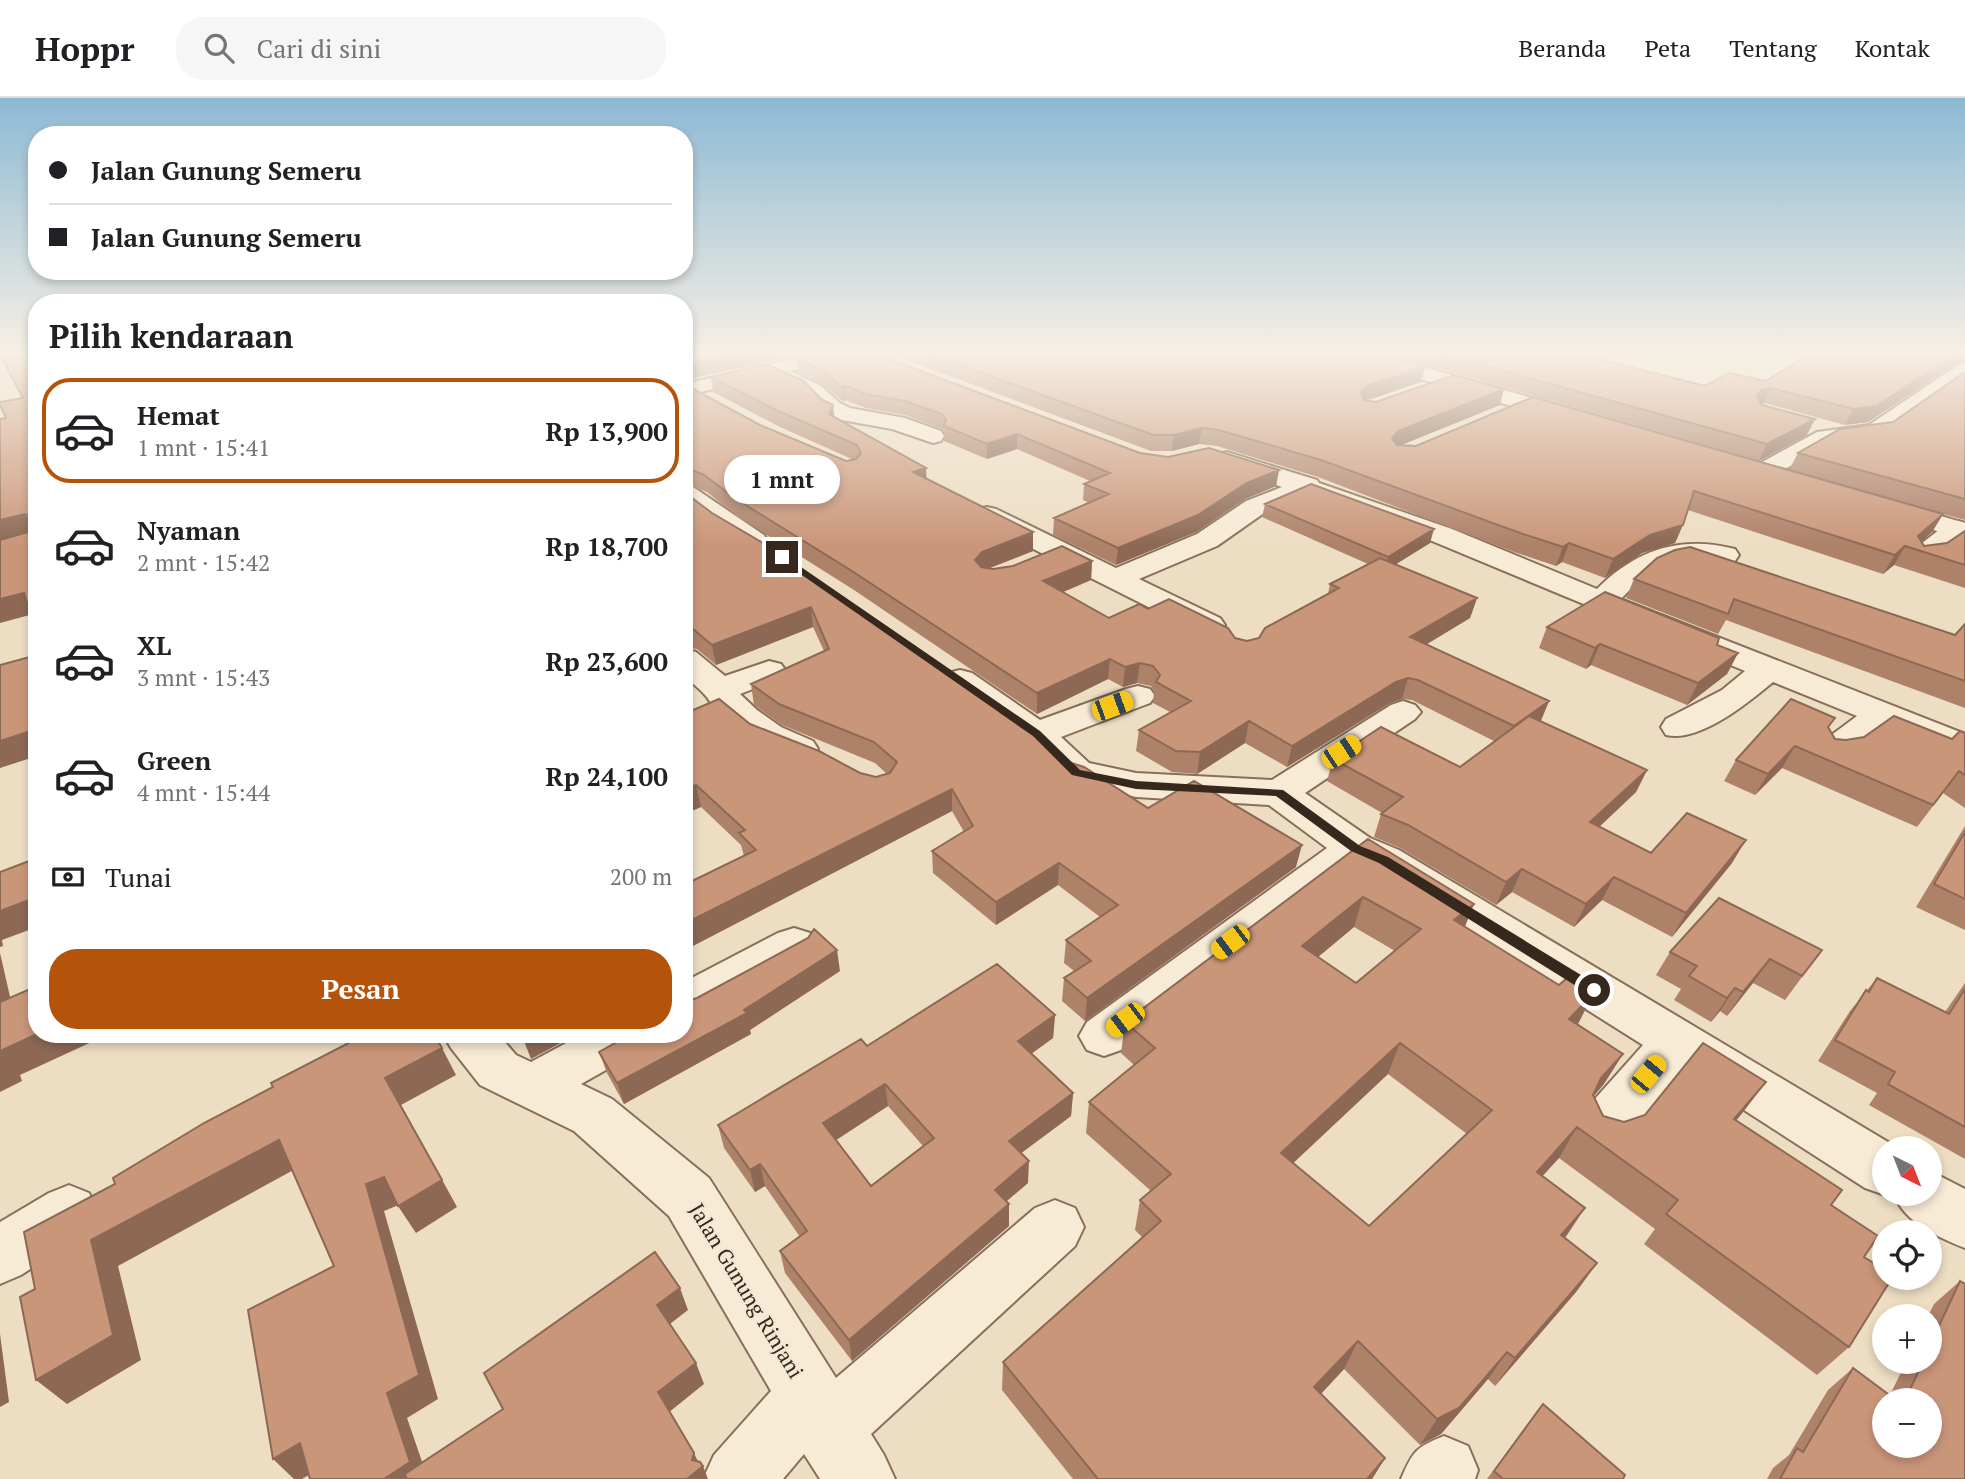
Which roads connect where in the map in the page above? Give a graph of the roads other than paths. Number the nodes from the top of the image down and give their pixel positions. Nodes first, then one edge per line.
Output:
1 (858, 416) edge
2 (1495, 416) edge
3 (1573, 416) edge
4 (1896, 416) edge
5 (1489, 419) edge
6 (1592, 422) edge
7 (1803, 424) edge
8 (1842, 434) junction
9 (933, 436) dead end
10 (1208, 454) edge
11 (1736, 464) edge
12 (1762, 472) junction
13 (1788, 480) edge
14 (1308, 485) junction
15 (1227, 497) edge
16 (693, 499) edge
17 (1866, 502) edge
18 (968, 506) edge
19 (1255, 508) junction
20 (1961, 530) edge
21 (1060, 553) junction
22 (1725, 555) edge
23 (1923, 556) edge
24 (782, 557) edge
25 (1027, 566) edge
26 (1114, 579) junction
27 (1601, 602) junction
28 (1231, 636) edge
29 (934, 662) edge
30 (693, 667) edge
31 (1770, 668) junction
32 (769, 671) dead end
33 (720, 690) junction
34 (1138, 696) dead end
35 (1403, 712) dead end
36 (1883, 714) junction
37 (1679, 727) dead end
38 (1036, 734) junction
39 (1965, 747) edge
40 (1835, 750) edge
41 (836, 762) edge
42 (1279, 793) junction
43 (1355, 848) junction
44 (794, 945) edge
45 (693, 999) edge
46 (1104, 1036) dead end
47 (1677, 1040) junction
48 (476, 1043) edge
49 (611, 1043) edge
50 (532, 1086) junction
51 (1604, 1127) edge
52 (1872, 1162) edge
53 (114, 1185) edge
54 (1941, 1206) edge
55 (1965, 1221) edge
56 (1055, 1227) dead end
57 (0, 1255) edge
58 (818, 1413) junction
59 (738, 1479) edge
60 (860, 1479) edge

1 - 9 street
2 - 5 street
3 - 6 street
4 - 8 street
7 - 8 street
8 - 12 street
10 - 14 street
11 - 12 street
12 - 13 street
14 - 19 street
14 - 27 street
15 - 19 street
16 - 24 street
17 - 20 street
18 - 21 street
19 - 26 street
20 - 23 street
21 - 25 street
21 - 26 street
22 - 27 street
26 - 28 street
27 - 31 street
29 - 38 street
30 - 33 street
31 - 36 street
31 - 37 street
32 - 33 street
33 - 41 street
34 - 38 street
35 - 42 street
36 - 39 street
36 - 40 street
38 - 42 street
42 - 43 street
43 - 46 street
43 - 47 street
44 - 45 street
47 - 51 street
47 - 52 street
48 - 50 street, Jalan Gunung Rinjani
49 - 50 street
50 - 58 street, Jalan Gunung Rinjani
53 - 57 street
54 - 55 street
56 - 58 street
58 - 59 street
58 - 60 street, Jalan Gunung Rinjani

